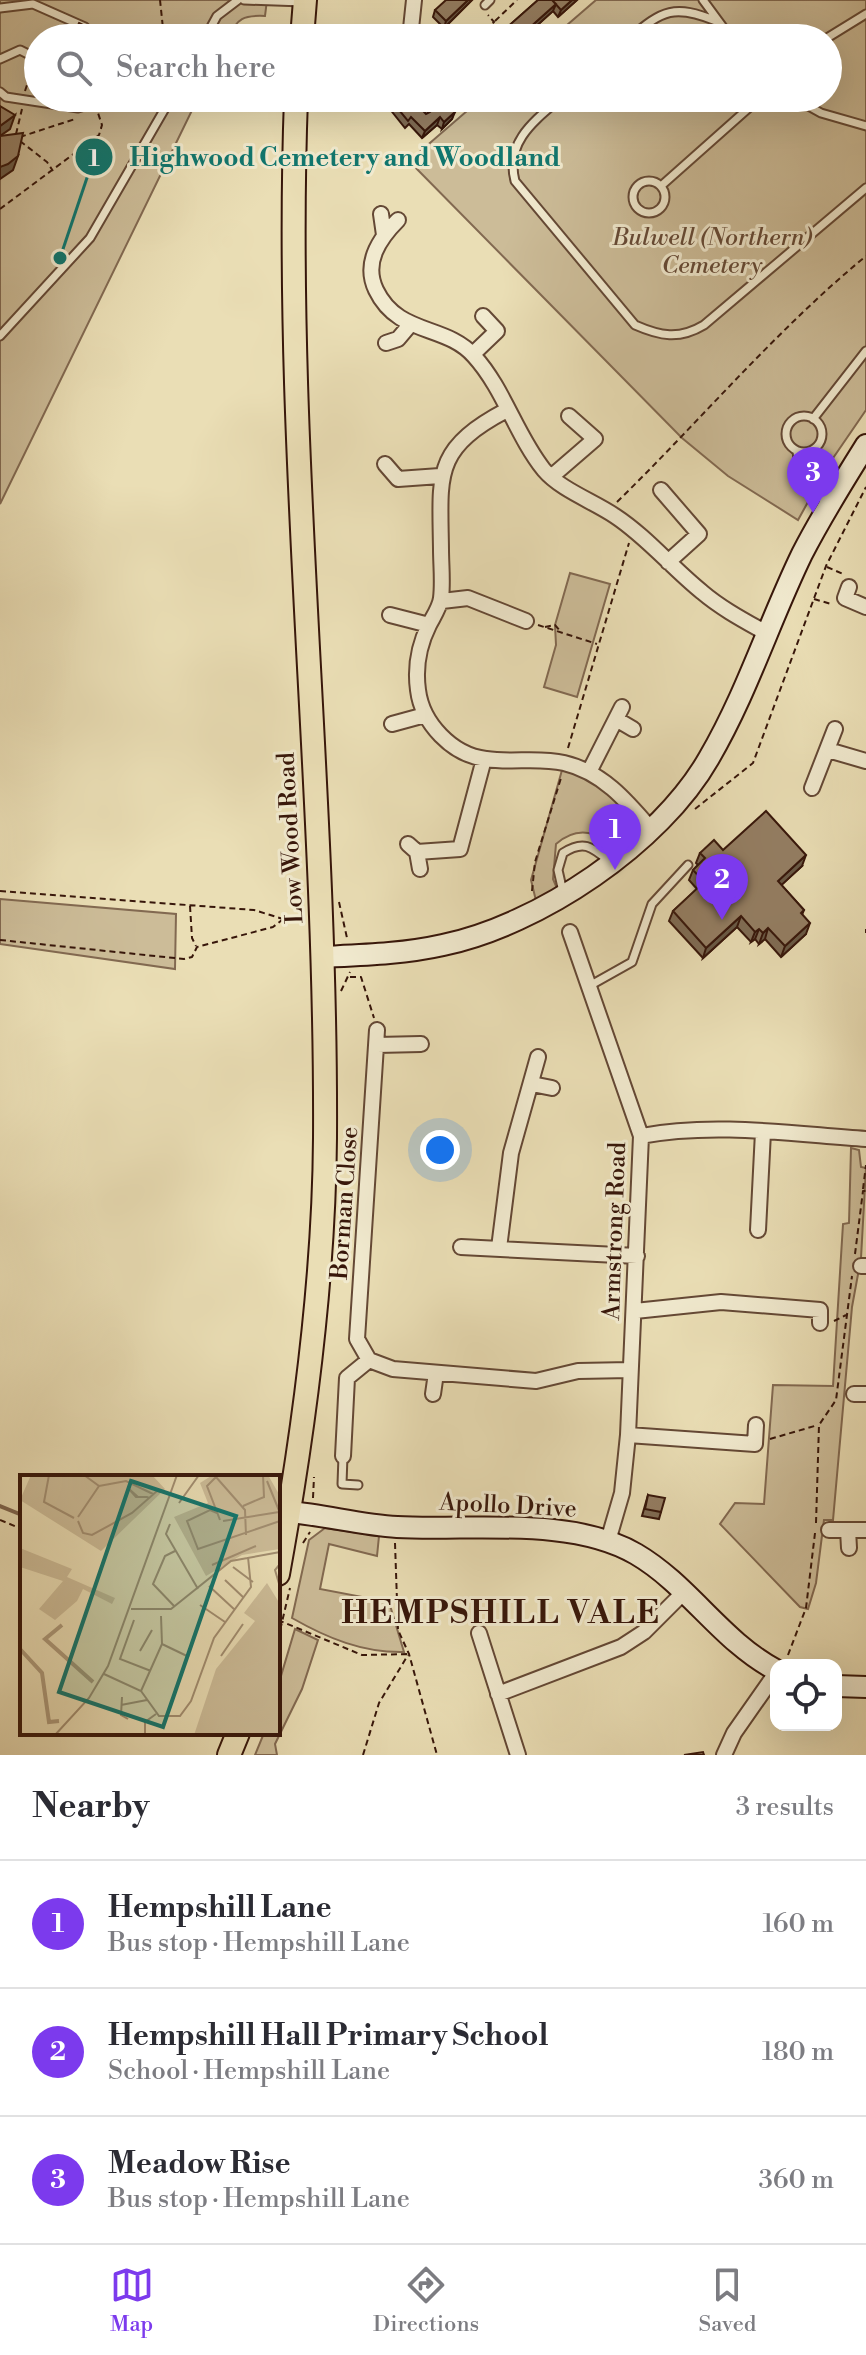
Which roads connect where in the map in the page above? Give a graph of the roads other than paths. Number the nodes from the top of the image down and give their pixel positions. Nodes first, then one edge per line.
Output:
1 (238, 0) edge
2 (244, 0) edge
3 (414, 0) edge
4 (703, 0) edge
5 (305, 1) edge
6 (0, 8) edge
7 (866, 14) edge
8 (716, 21) junction
9 (79, 24) edge
10 (213, 24) edge
11 (303, 24) edge
12 (411, 24) edge
13 (648, 24) edge
14 (719, 24) edge
15 (842, 29) edge
16 (24, 52) edge
17 (0, 59) edge
18 (0, 92) edge
19 (24, 100) edge
20 (163, 112) edge
21 (296, 112) edge
22 (546, 112) edge
23 (744, 112) edge
24 (819, 112) edge
25 (866, 126) edge
26 (661, 186) junction
27 (866, 188) edge
28 (381, 214) dead end
29 (398, 220) dead end
30 (384, 235) junction
31 (483, 316) dead end
32 (409, 326) junction
33 (0, 336) edge
34 (386, 343) dead end
35 (866, 351) edge
36 (473, 354) junction
37 (507, 410) junction
38 (569, 416) dead end
39 (813, 419) junction
40 (866, 445) edge
41 (797, 451) junction
42 (385, 464) dead end
43 (440, 476) junction
44 (551, 477) junction
45 (661, 490) dead end
46 (830, 505) junction
47 (668, 562) junction
48 (847, 593) road end
49 (442, 601) junction
50 (866, 607) edge
51 (390, 615) dead end
52 (526, 621) road end
53 (429, 625) junction
54 (768, 634) junction
55 (425, 715) junction
56 (392, 724) dead end
57 (633, 729) dead end
58 (835, 729) dead end
59 (828, 750) junction
60 (484, 759) junction
61 (866, 761) edge
62 (589, 772) junction
63 (812, 788) dead end
64 (650, 828) junction
65 (611, 863) junction
66 (688, 865) dead end
67 (420, 869) dead end
68 (563, 895) junction
69 (570, 932) dead end
70 (322, 957) junction
71 (591, 985) junction
72 (421, 1044) dead end
73 (538, 1057) dead end
74 (532, 1084) junction
75 (552, 1088) dead end
76 (763, 1132) junction
77 (641, 1136) junction
78 (866, 1139) edge
79 (758, 1230) dead end
80 (461, 1247) dead end
81 (499, 1248) junction
82 (637, 1256) junction
83 (635, 1311) junction
84 (820, 1323) dead end
85 (369, 1360) junction
86 (630, 1370) junction
87 (436, 1373) junction
88 (433, 1394) dead end
89 (756, 1425) dead end
90 (628, 1435) junction
91 (343, 1456) joint
92 (358, 1485) dead end
93 (289, 1512) junction
94 (829, 1530) dead end
95 (848, 1530) junction
96 (866, 1530) edge
97 (608, 1541) junction
98 (849, 1548) dead end
99 (280, 1563) edge
100 (683, 1593) junction
101 (479, 1633) dead end
102 (770, 1667) edge
103 (770, 1680) edge
104 (842, 1686) edge
105 (866, 1687) edge
106 (498, 1694) junction
107 (237, 1735) edge
108 (229, 1755) edge
109 (518, 1755) edge
110 (724, 1755) edge

1 - 10 lane
2 - 5 lane
3 - 12 street
4 - 8 lane
5 - 11 main road
6 - 9 lane
7 - 15 lane
8 - 13 lane
8 - 14 lane
16 - 17 lane
18 - 19 lane
20 - 33 lane
21 - 70 main road, Low Wood Road
22 - 27 lane
23 - 26 lane
24 - 25 lane
26 - 26 lane
28 - 30 street
29 - 30 street
30 - 32 street
31 - 36 street
32 - 34 street
32 - 36 street
35 - 39 lane
36 - 37 street
37 - 43 street
37 - 44 street
38 - 44 street
39 - 41 lane
39 - 41 lane
40 - 46 street
41 - 46 lane
42 - 43 street
43 - 49 street
44 - 47 street
45 - 47 street
46 - 54 street
47 - 54 street
48 - 50 street
49 - 52 street
49 - 53 street
51 - 53 street
53 - 55 street
54 - 64 street
55 - 56 street
55 - 60 street
57 - 62 street
58 - 59 street
59 - 61 street
59 - 63 street
60 - 62 street
60 - 67 street
62 - 64 street
64 - 65 street
65 - 68 street
65 - 68 lane
66 - 71 lane
68 - 70 street
69 - 71 street, Armstrong Road
70 - 93 main road, Low Wood Road
71 - 77 street, Armstrong Road
72 - 85 street, Borman Close
73 - 74 street
74 - 75 street
74 - 81 street
76 - 77 street
76 - 78 street
76 - 79 street
77 - 82 street, Armstrong Road
80 - 81 street
81 - 82 street
82 - 83 street, Armstrong Road
83 - 84 street
83 - 86 street, Armstrong Road
85 - 87 street
85 - 91 street
86 - 87 street
86 - 90 street, Armstrong Road
87 - 88 street
89 - 90 street
90 - 97 street, Armstrong Road
91 - 92 lane
93 - 97 street, Apollo Drive
93 - 99 main road, Low Wood Road
94 - 95 street
95 - 96 street
95 - 98 street
97 - 100 street, Apollo Drive
100 - 102 street, Apollo Drive
100 - 106 street
101 - 106 street
103 - 110 street
104 - 105 street
106 - 109 street
107 - 108 main road

